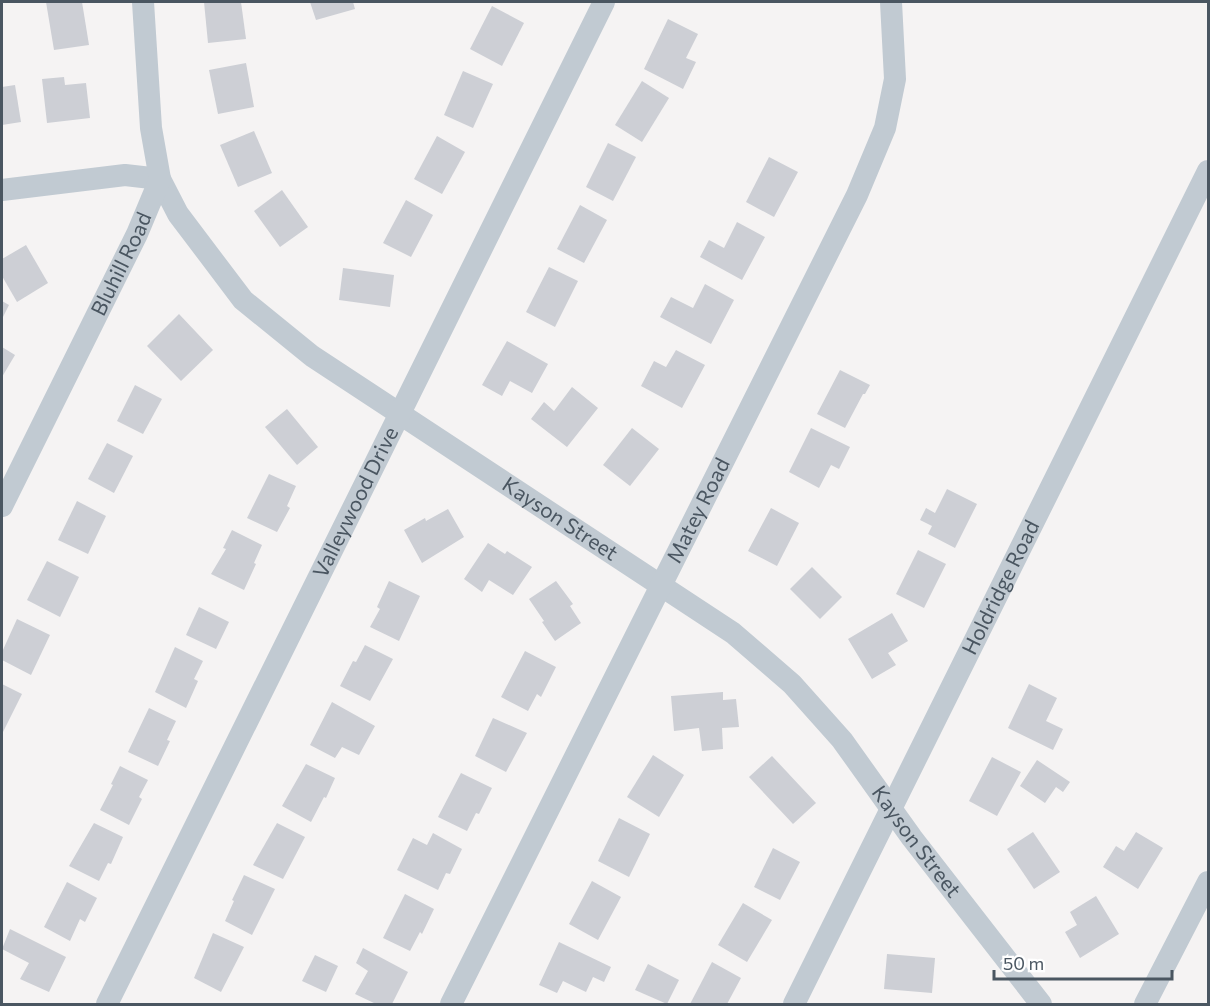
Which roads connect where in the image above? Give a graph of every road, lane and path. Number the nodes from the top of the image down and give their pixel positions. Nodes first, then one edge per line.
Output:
1 (142, 2) edge
2 (604, 2) edge
3 (891, 2) edge
4 (1209, 171) edge
5 (160, 178) junction
6 (2, 190) edge
7 (399, 413) junction
8 (2, 506) edge
9 (660, 584) junction
10 (891, 810) junction
11 (1209, 882) edge
12 (107, 1005) edge
13 (451, 1005) edge
14 (794, 1005) edge
15 (1041, 1005) edge
16 (1145, 1005) edge

1 - 5 street
2 - 7 street, Valleywood Drive
3 - 9 street, Matey Road
4 - 10 street, Holdridge Road
5 - 6 street
5 - 7 street, Kayson Street
5 - 8 street, Bluhill Road
7 - 9 street, Kayson Street
7 - 12 street, Valleywood Drive
9 - 10 street, Kayson Street
9 - 13 street, Matey Road
10 - 14 street, Holdridge Road
10 - 15 street, Kayson Street
11 - 16 street

